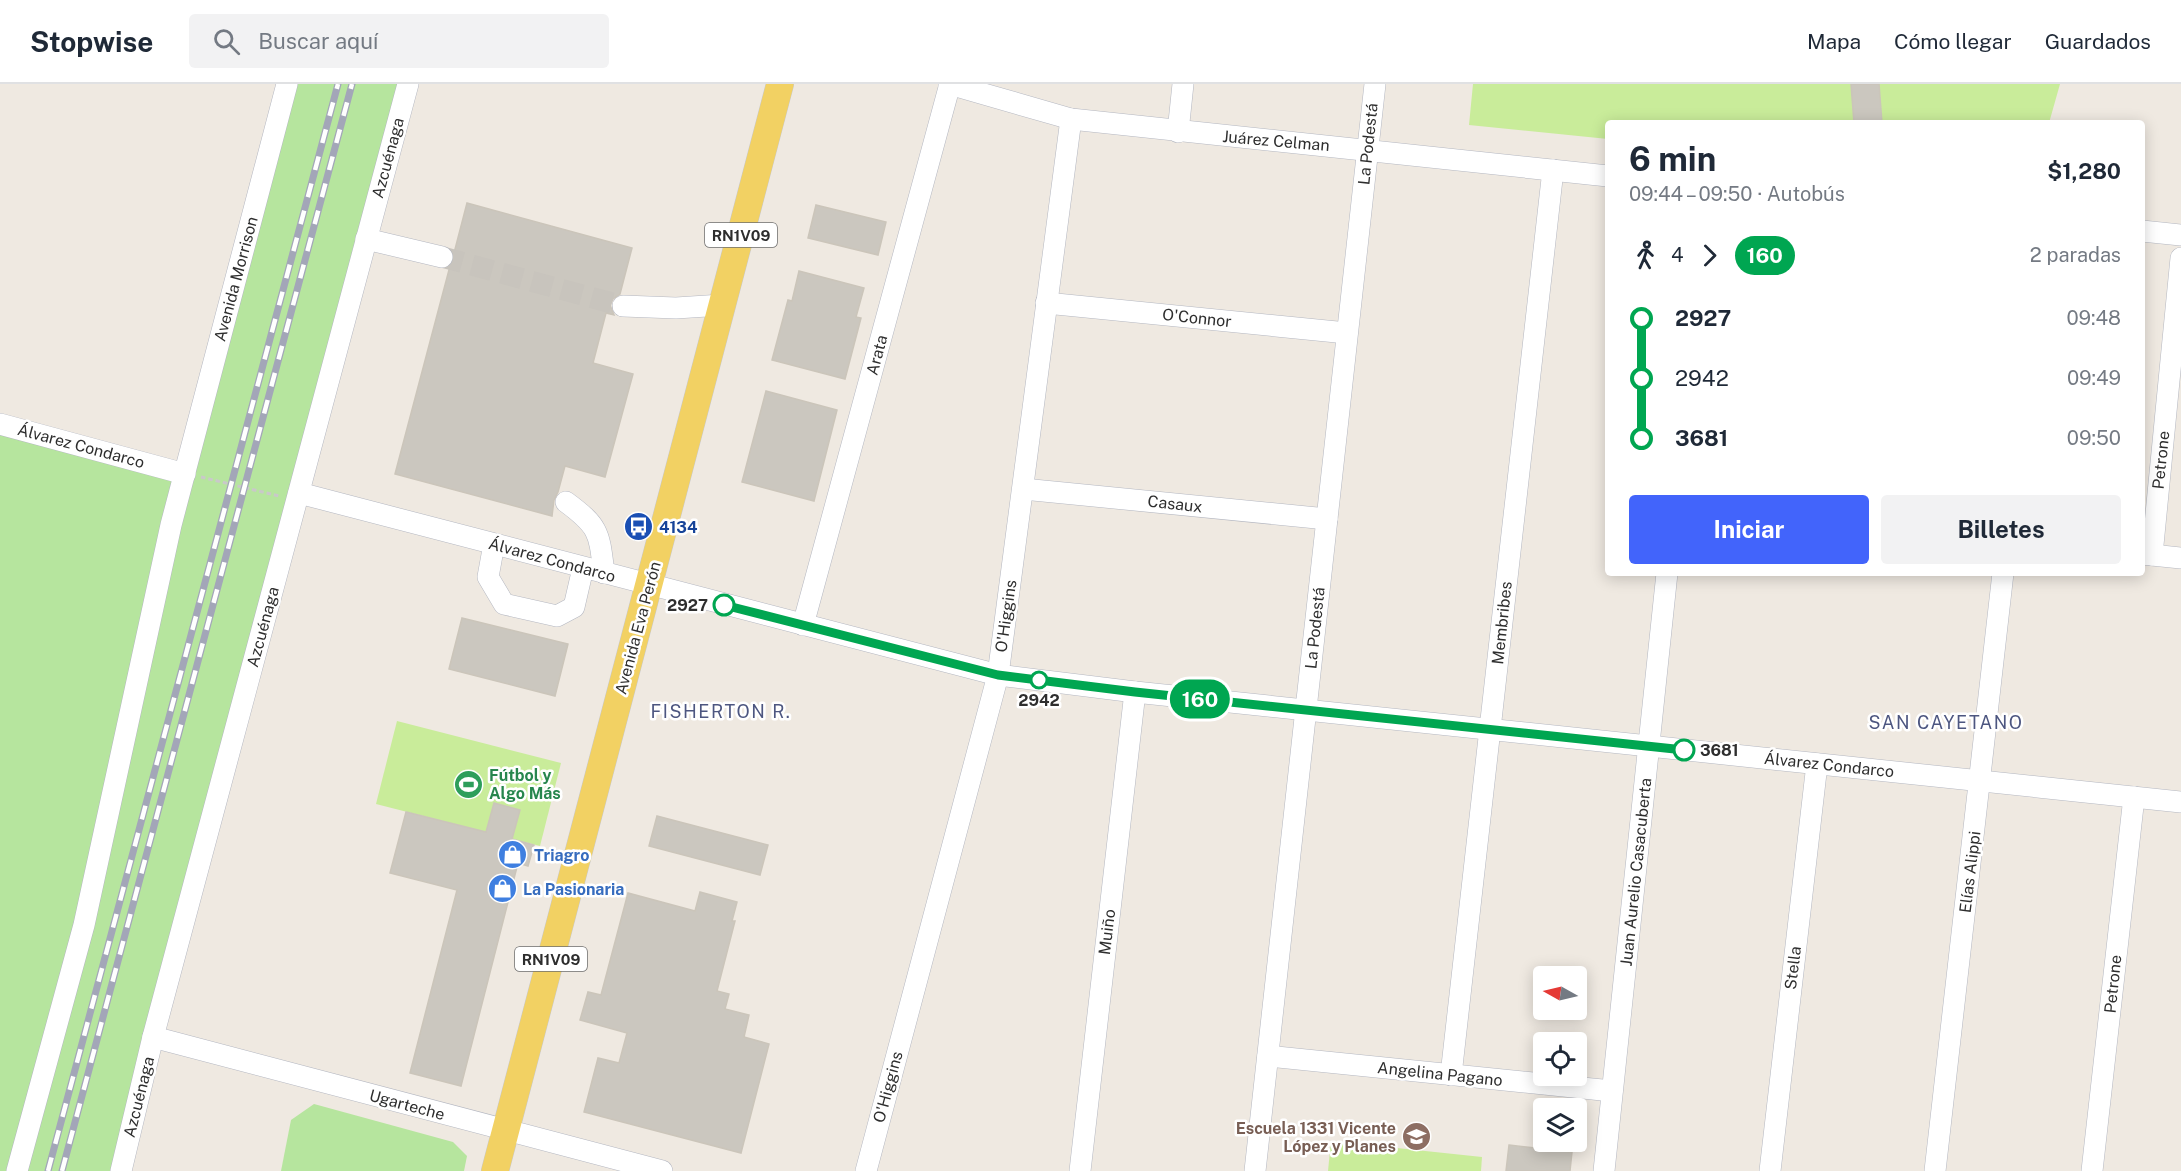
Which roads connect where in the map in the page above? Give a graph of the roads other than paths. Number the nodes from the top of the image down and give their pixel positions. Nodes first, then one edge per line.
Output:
1 (287, 84) edge
2 (408, 84) edge
3 (780, 84) edge
4 (950, 84) edge
5 (1183, 84) edge
6 (1375, 84) edge
7 (1071, 119) junction
8 (1178, 132) junction
9 (1368, 150) junction
10 (1553, 170) junction
11 (1605, 176) edge
12 (2145, 231) edge
13 (2181, 235) edge
14 (366, 240) junction
15 (442, 257) tunnel mouth
16 (2181, 258) edge
17 (1046, 303) junction
18 (623, 306) tunnel mouth
19 (722, 306) junction
20 (1347, 333) junction
21 (0, 424) edge
22 (184, 474) junction
23 (1023, 489) junction
24 (299, 493) junction
25 (566, 502) dead end
26 (1327, 519) junction
27 (494, 544) junction
28 (2147, 554) edge
29 (2181, 558) edge
30 (583, 568) junction
31 (604, 573) junction
32 (1668, 576) edge
33 (2003, 576) edge
34 (649, 585) junction
35 (803, 626) junction
36 (998, 675) junction
37 (1135, 692) junction
38 (1306, 710) junction
39 (1490, 730) junction
40 (1649, 746) junction
41 (1817, 764) junction
42 (1981, 781) junction
43 (2134, 797) junction
44 (2181, 802) edge
45 (153, 1037) junction
46 (1268, 1056) junction
47 (1451, 1075) junction
48 (1612, 1091) junction
49 (506, 1131) junction
50 (17, 1171) edge
51 (121, 1171) edge
52 (495, 1171) edge
53 (662, 1171) edge
54 (866, 1171) edge
55 (1080, 1171) edge
56 (1255, 1171) edge
57 (1604, 1171) edge
58 (1770, 1171) edge
59 (1935, 1171) edge
60 (2092, 1171) edge

1 - 22 street, Avenida Morrison
2 - 14 street, Azcuénaga
3 - 19 main road, Avenida Eva Perón / RN1V09
4 - 7 street, Juárez Celman
4 - 35 street, Arata
5 - 8 street
6 - 9 street, La Podestá
7 - 8 street, Juárez Celman
7 - 17 street, O'Higgins
8 - 9 street, Juárez Celman
9 - 10 street, Juárez Celman
9 - 20 street, La Podestá
10 - 11 street, Juárez Celman
10 - 39 street, Membribes
12 - 13 street
14 - 15 street
14 - 24 street, Azcuénaga
16 - 28 street, Petrone
17 - 20 street, O'Connor
17 - 23 street, O'Higgins
18 - 19 street
19 - 34 main road, Avenida Eva Perón / RN1V09
20 - 26 street, La Podestá
21 - 22 street, Álvarez Condarco
22 - 50 street, Avenida Morrison
23 - 26 street, Casaux
23 - 36 street, O'Higgins
24 - 27 street, Álvarez Condarco
24 - 45 street, Azcuénaga
25 - 31 street
26 - 38 street, La Podestá
27 - 30 street, Álvarez Condarco
27 - 30 street
28 - 29 street
30 - 31 street, Álvarez Condarco
31 - 34 street, Álvarez Condarco
32 - 40 street, Juan Aurelio Casacuberta
33 - 42 street, Elías Alippi
34 - 35 street, Álvarez Condarco
34 - 49 main road, Avenida Eva Perón / RN1V09
35 - 36 street, Álvarez Condarco
36 - 37 street, Álvarez Condarco
36 - 54 street, O'Higgins
37 - 38 street, Álvarez Condarco
37 - 55 street, Muiño
38 - 39 street, Álvarez Condarco
38 - 46 street, La Podestá
39 - 40 street, Álvarez Condarco
39 - 47 street, Membribes
40 - 41 street, Álvarez Condarco
40 - 48 street, Juan Aurelio Casacuberta
41 - 42 street, Álvarez Condarco
41 - 58 street, Stella
42 - 43 street, Álvarez Condarco
42 - 59 street, Elías Alippi
43 - 44 street, Álvarez Condarco
43 - 60 street, Petrone
45 - 49 street, Ugarteche
45 - 51 street, Azcuénaga
46 - 47 street, Angelina Pagano
46 - 56 street, La Podestá
47 - 48 street, Angelina Pagano
48 - 57 street, Juan Aurelio Casacuberta
49 - 52 main road, Avenida Eva Perón / RN1V09
49 - 53 street, Ugarteche

